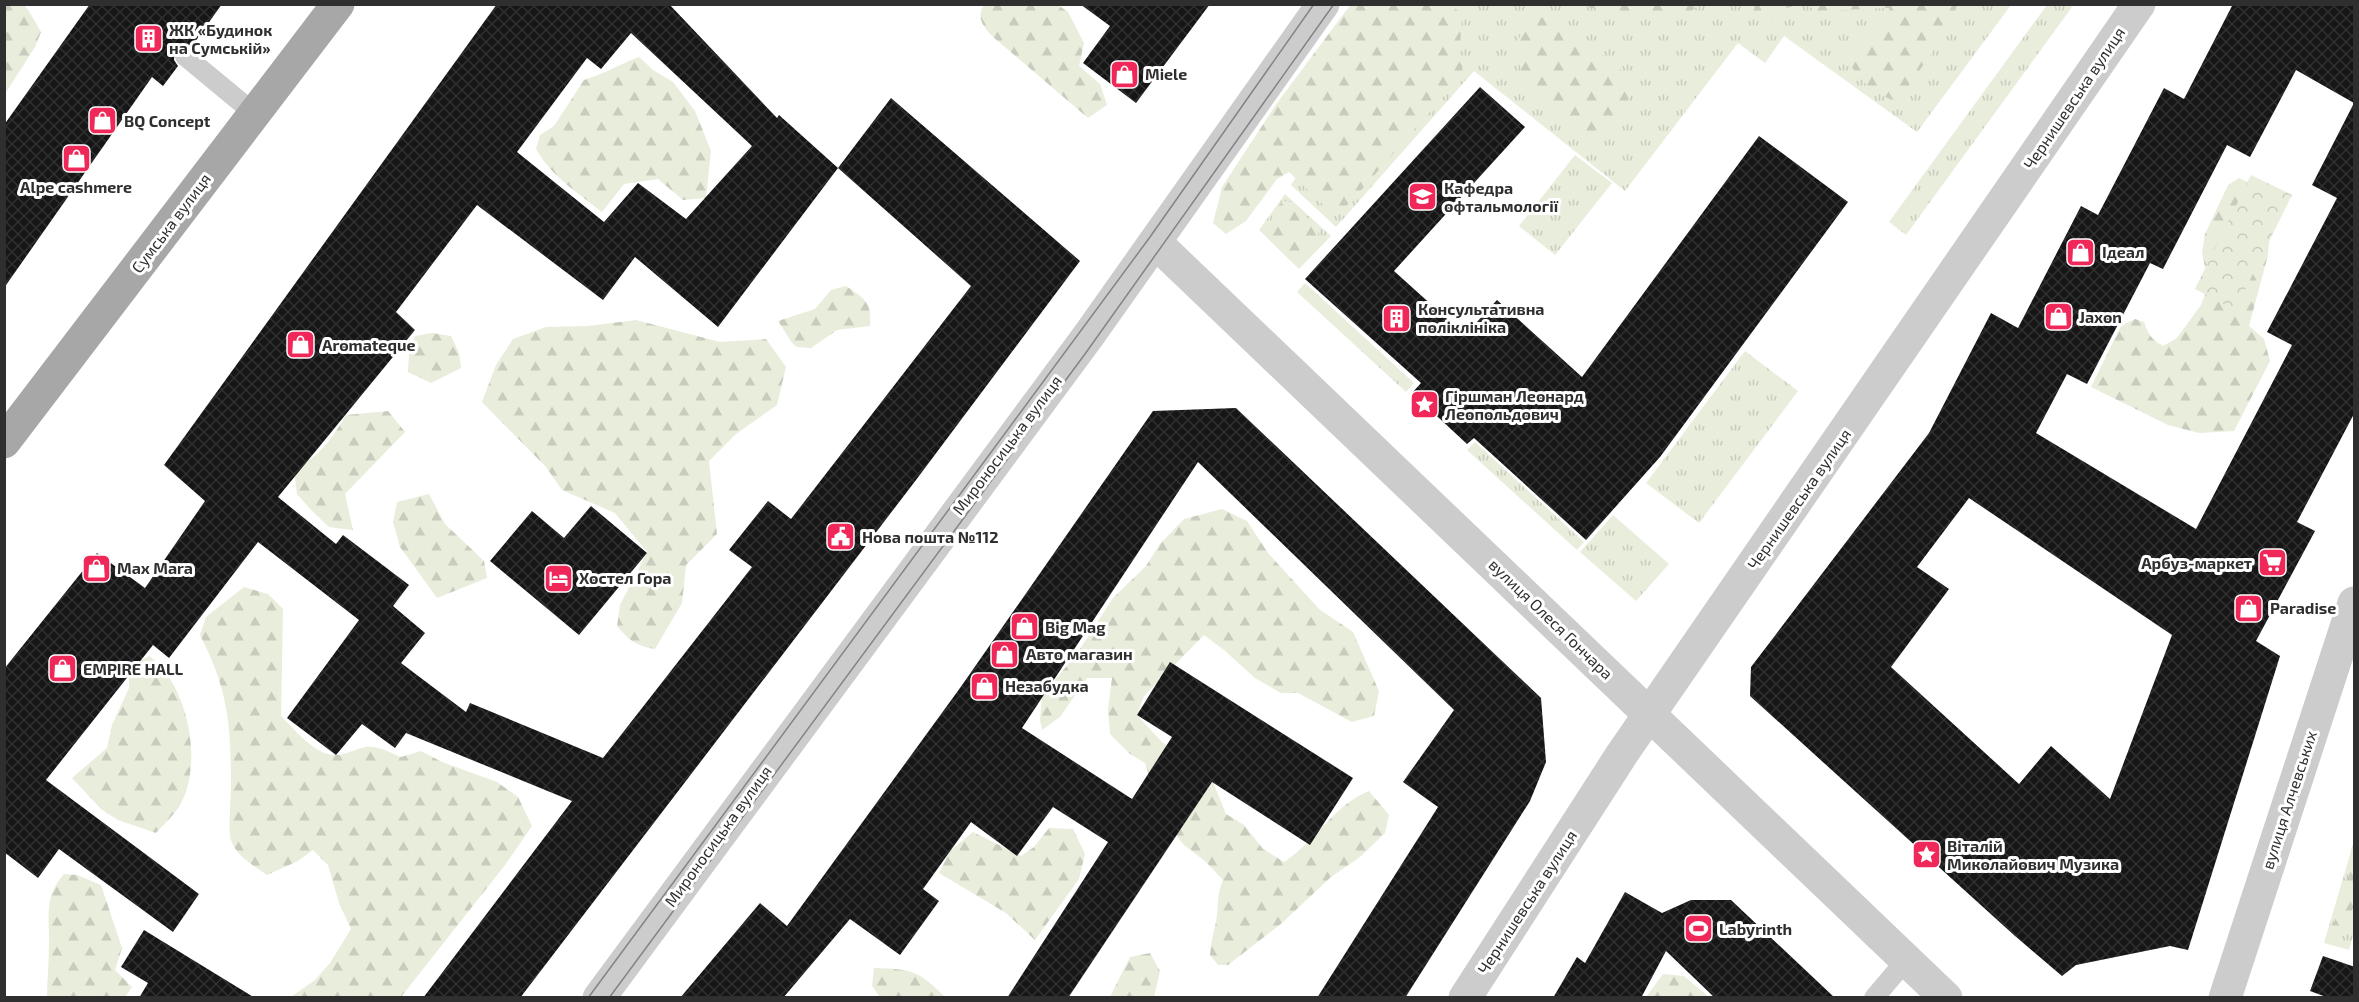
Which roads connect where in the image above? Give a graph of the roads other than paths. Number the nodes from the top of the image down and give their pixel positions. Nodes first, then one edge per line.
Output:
1 (338, 4) edge
2 (1323, 4) edge
3 (2139, 4) edge
4 (185, 56) dead end
5 (255, 114) junction
6 (1155, 242) junction
7 (4, 441) edge
8 (2355, 603) edge
9 (1650, 713) junction
10 (1907, 959) junction
11 (599, 998) edge
12 (1465, 998) edge
13 (1874, 998) edge
14 (1946, 998) edge
15 (2225, 998) edge

1 - 5 main road, Сумська вулиця
2 - 6 street, Мироносицька вулиця
3 - 9 street, Чернишевська вулиця
4 - 5 lane
5 - 7 main road, Сумська вулиця
6 - 9 street, вулиця Олеся Гончара
6 - 11 street, Мироносицька вулиця
8 - 15 street, вулиця Алчевських
9 - 10 street, вулиця Олеся Гончара
9 - 12 street, Чернишевська вулиця
10 - 13 lane
10 - 14 street, вулиця Олеся Гончара

